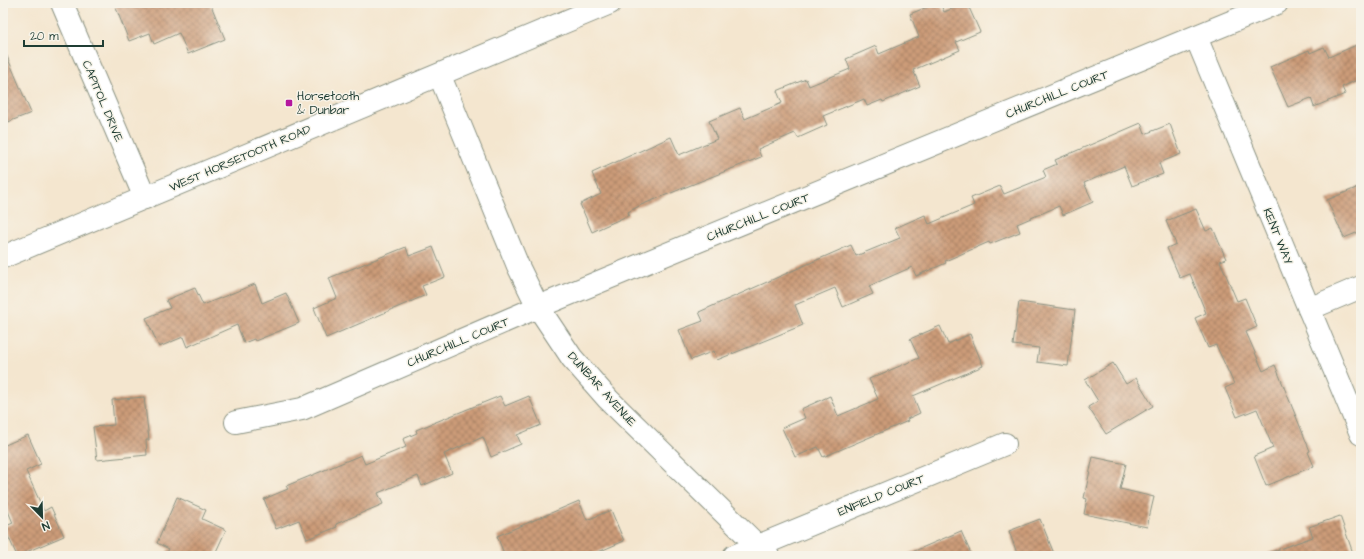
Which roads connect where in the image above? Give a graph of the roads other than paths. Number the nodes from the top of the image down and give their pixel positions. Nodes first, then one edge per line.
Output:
1 (62, 3) edge
2 (610, 3) edge
3 (1277, 3) edge
4 (1196, 37) junction
5 (440, 76) junction
6 (145, 198) junction
7 (3, 257) edge
8 (1361, 287) edge
9 (538, 307) junction
10 (1309, 309) junction
11 (236, 422) dead end
12 (1361, 434) edge
13 (1005, 444) dead end
14 (763, 551) edge
15 (734, 556) edge

1 - 6 street, CAPITOL DRIVE
2 - 5 street, WEST HORSETOOTH ROAD
3 - 4 street, CHURCHILL COURT
4 - 9 street, CHURCHILL COURT
4 - 10 street, KENT WAY
5 - 6 street, WEST HORSETOOTH ROAD
5 - 9 street, DUNBAR AVENUE
6 - 7 street, WEST HORSETOOTH ROAD
8 - 10 street
9 - 11 street, CHURCHILL COURT
9 - 14 street, DUNBAR AVENUE
10 - 12 street, KENT WAY
13 - 14 street, ENFIELD COURT
14 - 15 street, ENFIELD COURT

